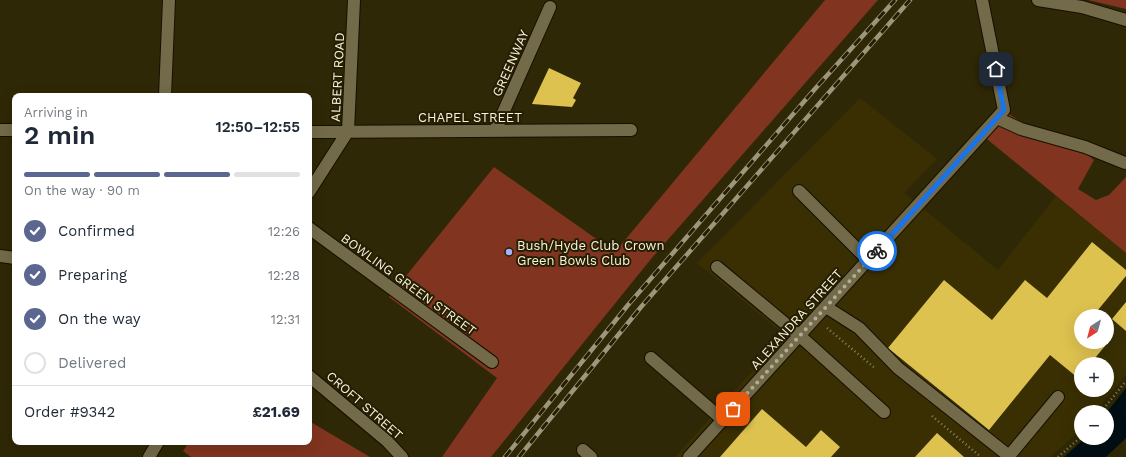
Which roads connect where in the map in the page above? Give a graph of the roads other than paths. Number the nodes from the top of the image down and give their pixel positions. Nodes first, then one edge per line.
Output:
1 (169, 0) edge
2 (354, 0) edge
3 (982, 0) edge
4 (1038, 0) edge
5 (550, 7) dead end
6 (1126, 20) edge
7 (165, 93) edge
8 (1001, 114) junction
9 (0, 130) edge
10 (12, 130) edge
11 (631, 130) dead end
12 (348, 131) junction
13 (494, 131) junction
14 (312, 132) edge
15 (1125, 163) dead end
16 (312, 187) edge
17 (799, 191) dead end
18 (312, 230) edge
19 (0, 256) edge
20 (12, 258) edge
21 (868, 260) junction
22 (717, 268) dead end
23 (826, 307) junction
24 (800, 336) junction
25 (651, 358) dead end
26 (492, 362) dead end
27 (312, 378) edge
28 (1058, 397) dead end
29 (884, 412) dead end
30 (723, 420) junction
31 (156, 445) edge
32 (149, 457) edge
33 (402, 457) edge
34 (689, 457) edge

1 - 7 street
2 - 12 street, ALBERT ROAD
3 - 8 street
4 - 6 street
5 - 13 street, GREENWAY
8 - 15 street
8 - 21 street, ALEXANDRA STREET
9 - 10 street
11 - 13 street, CHAPEL STREET
12 - 13 street, CHAPEL STREET
12 - 14 street, CHAPEL STREET
12 - 16 street, ALBERT ROAD
17 - 21 street
18 - 26 street, BOWLING GREEN STREET
19 - 20 street
21 - 23 street, ALEXANDRA STREET
22 - 24 street
23 - 24 street, ALEXANDRA STREET
23 - 28 street
24 - 29 street
24 - 30 street, ALEXANDRA STREET
25 - 30 street
27 - 33 street, CROFT STREET
30 - 34 street, ALEXANDRA STREET
31 - 32 street

